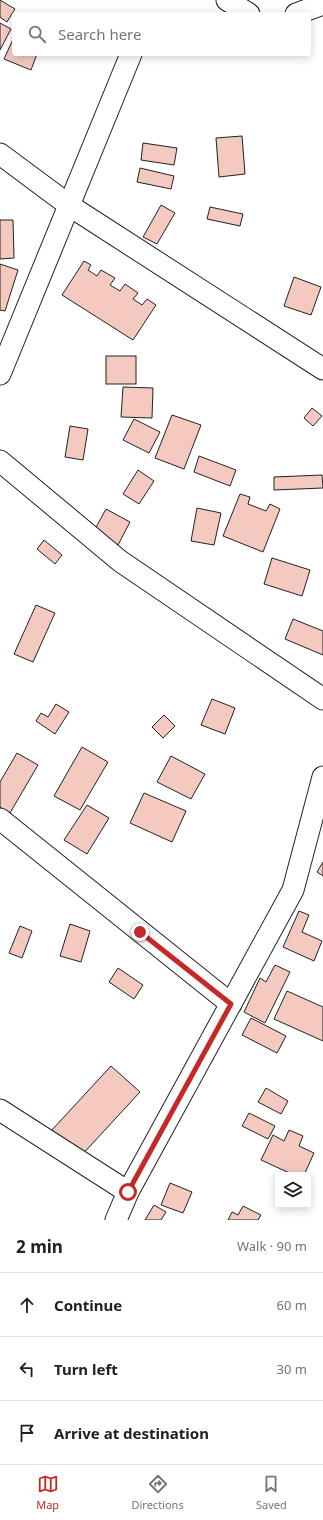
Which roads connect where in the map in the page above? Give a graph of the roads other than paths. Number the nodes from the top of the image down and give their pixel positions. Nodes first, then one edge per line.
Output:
1 (227, 0) edge
2 (323, 4) edge
3 (246, 12) edge
4 (301, 12) edge
5 (130, 56) edge
6 (0, 154) edge
7 (70, 206) junction
8 (323, 368) edge
9 (0, 374) edge
10 (0, 461) edge
11 (323, 699) edge
12 (323, 777) edge
13 (0, 818) edge
14 (231, 1004) junction
15 (0, 1110) edge
16 (128, 1192) junction
17 (116, 1220) edge

1 - 3 street
2 - 4 street
5 - 7 street
6 - 7 street
7 - 8 street
7 - 9 street
10 - 11 street
12 - 14 street
13 - 14 street
14 - 16 street
15 - 16 street
16 - 17 street

